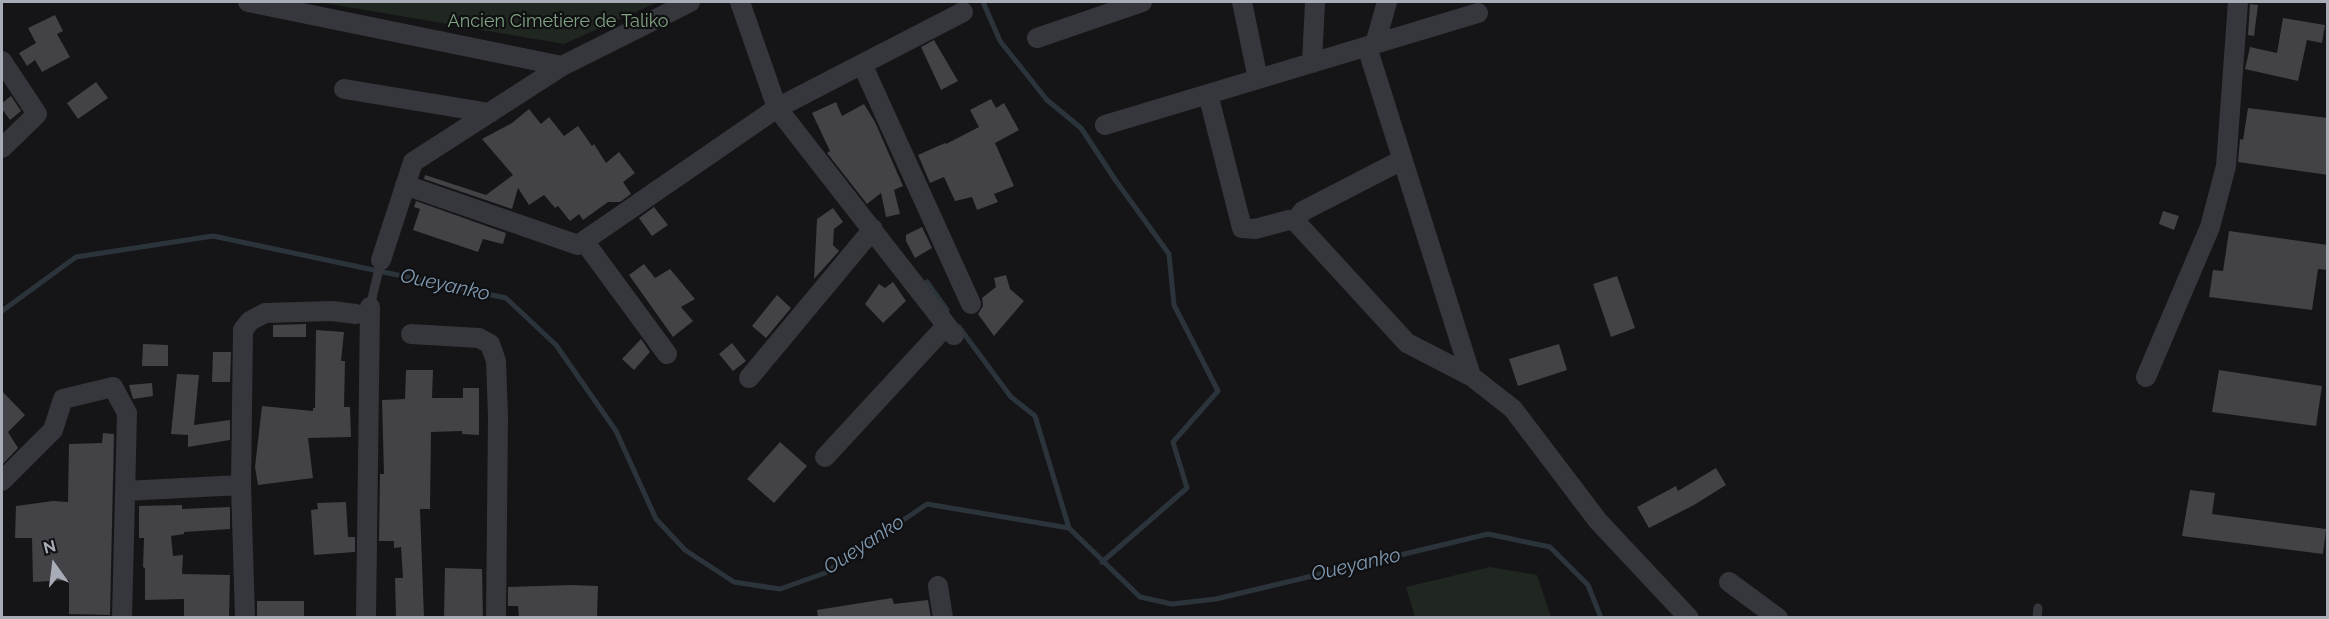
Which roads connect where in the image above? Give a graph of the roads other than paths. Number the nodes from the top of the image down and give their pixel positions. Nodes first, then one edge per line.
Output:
1 (248, 2) edge
2 (690, 2) edge
3 (740, 2) edge
4 (1142, 2) edge
5 (1242, 2) edge
6 (1315, 2) edge
7 (1387, 2) edge
8 (2238, 2) edge
9 (963, 12) dead end
10 (1478, 13) dead end
11 (1037, 38) dead end
12 (1371, 45) junction
13 (2, 61) edge
14 (1312, 63) junction
15 (862, 64) junction
16 (562, 66) junction
17 (1258, 79) junction
18 (344, 89) dead end
19 (1208, 94) junction
20 (777, 108) junction
21 (490, 113) junction
22 (1105, 125) dead end
23 (2, 148) edge
24 (1402, 160) junction
25 (405, 185) junction
26 (1295, 221) junction
27 (873, 229) junction
28 (584, 241) junction
29 (381, 260) joint
30 (971, 304) dead end
31 (363, 310) junction
32 (411, 334) dead end
33 (667, 354) dead end
34 (1471, 376) junction
35 (2146, 377) dead end
36 (749, 378) dead end
37 (825, 457) dead end
38 (2, 481) edge
39 (242, 485) junction
40 (125, 491) junction
41 (1729, 582) dead end
42 (938, 586) dead end
43 (122, 618) edge
44 (245, 618) edge
45 (366, 618) edge
46 (496, 618) edge
47 (943, 618) edge
48 (1689, 618) edge
49 (1778, 618) edge

1 - 16 street
2 - 16 street
3 - 20 street
4 - 11 street
5 - 17 street
6 - 14 street
7 - 12 street
8 - 35 street
9 - 15 street
10 - 12 street
12 - 14 street
12 - 24 street
13 - 23 street
14 - 17 street
15 - 20 street
15 - 30 street
16 - 21 street
17 - 19 street
18 - 21 street
19 - 22 street
19 - 26 street
20 - 27 street
20 - 28 street
21 - 25 street
24 - 26 street
24 - 34 street
25 - 28 street
25 - 29 street
26 - 34 street
27 - 36 street
27 - 37 street
28 - 33 street
29 - 31 lane
31 - 39 street
31 - 45 street
32 - 46 street
34 - 48 street
38 - 40 street
39 - 40 street
39 - 44 street
40 - 43 street
41 - 49 street
42 - 47 street

